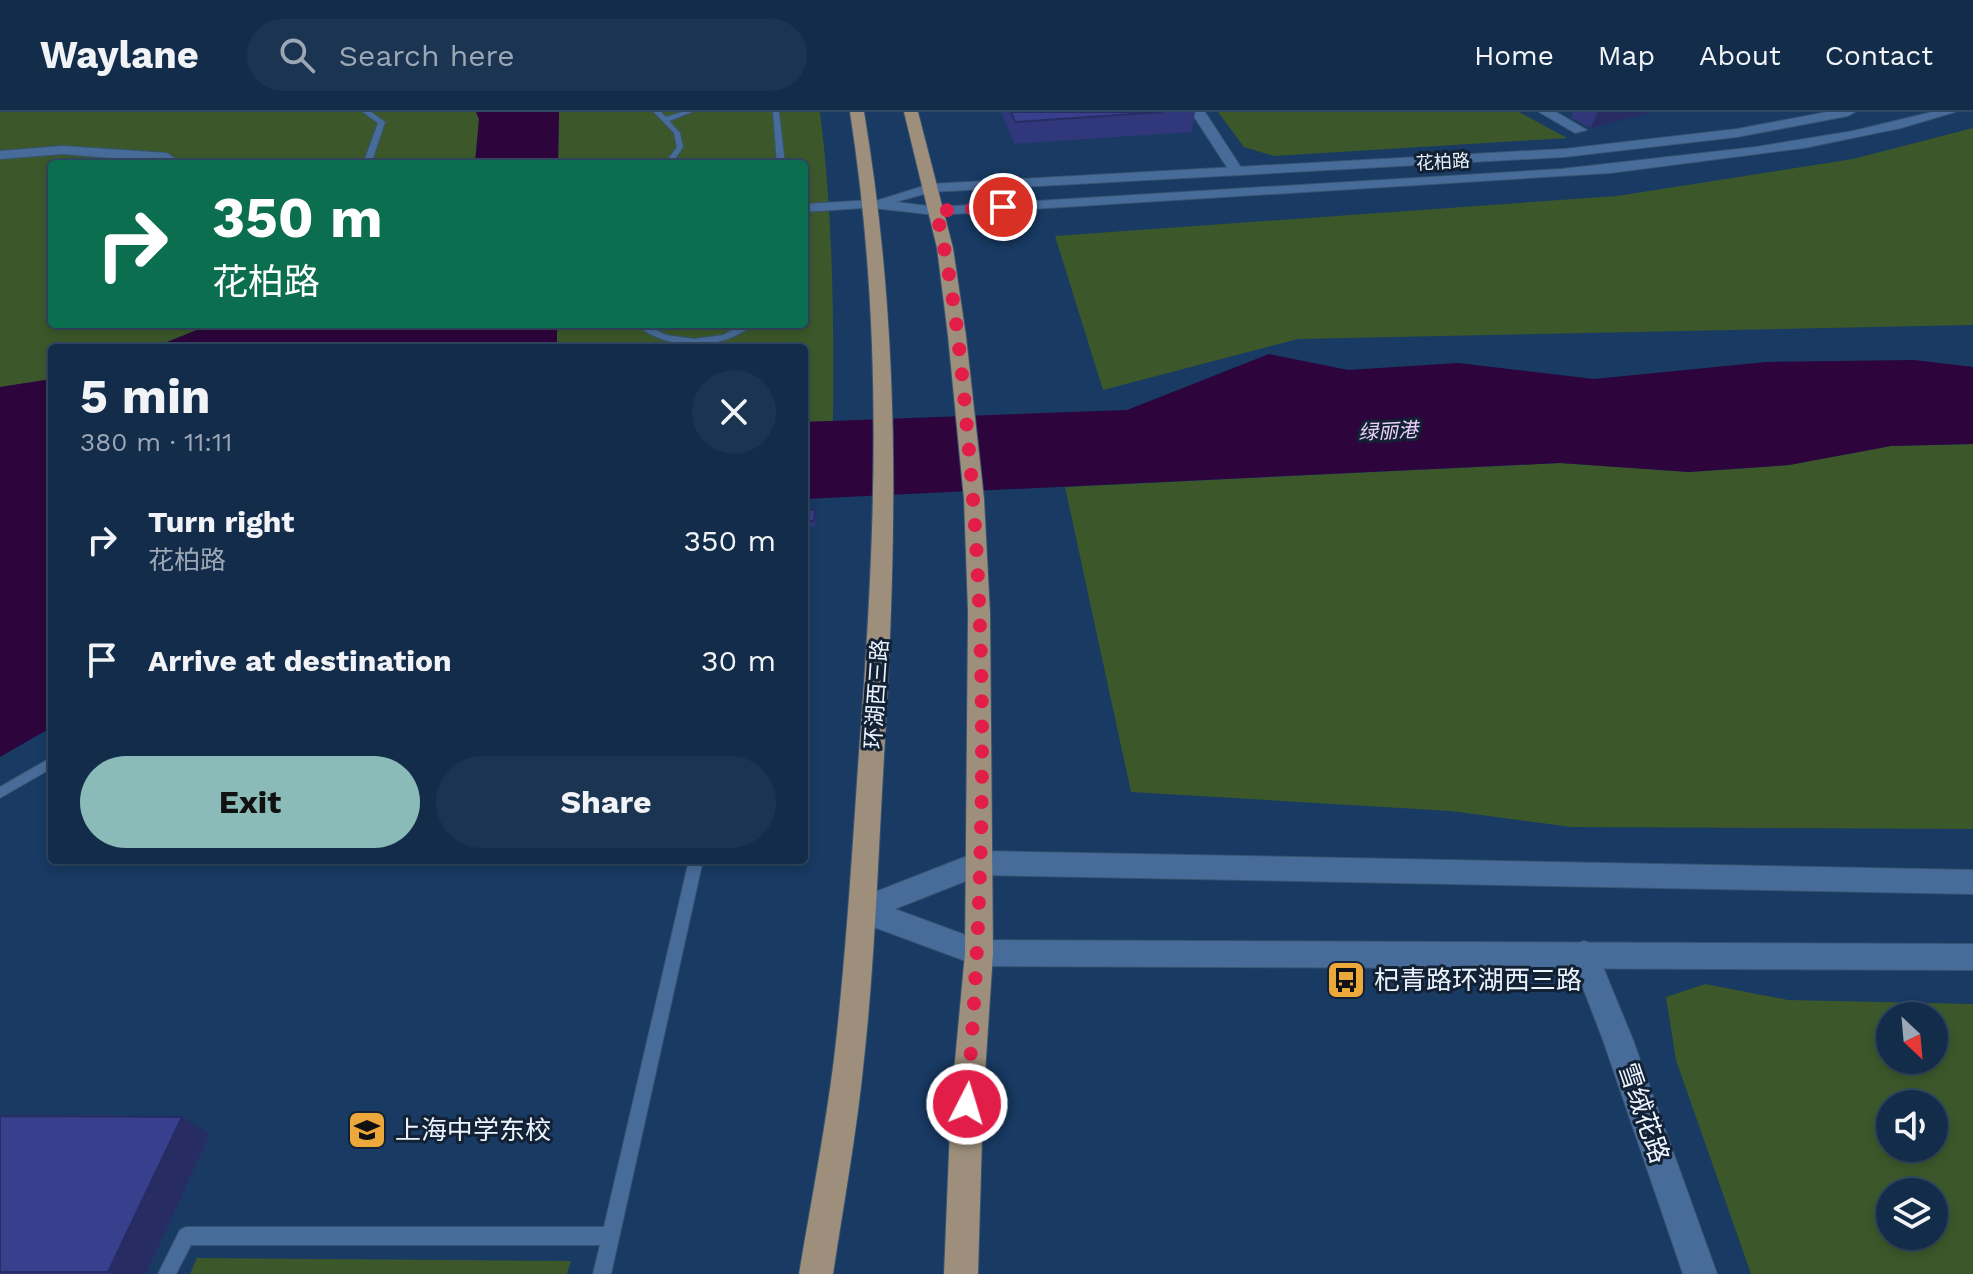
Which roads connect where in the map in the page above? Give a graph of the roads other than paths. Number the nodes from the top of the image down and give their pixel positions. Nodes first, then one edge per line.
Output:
1 (366, 112) edge
2 (657, 112) edge
3 (689, 112) edge
4 (776, 112) edge
5 (857, 112) edge
6 (911, 112) edge
7 (1198, 112) edge
8 (1546, 112) edge
9 (1848, 112) edge
10 (1948, 112) edge
11 (667, 119) junction
12 (1580, 130) dead end
13 (0, 155) edge
14 (171, 160) edge
15 (368, 160) edge
16 (671, 160) edge
17 (781, 160) edge
18 (1237, 172) junction
19 (930, 188) junction
20 (873, 204) junction
21 (808, 208) edge
22 (936, 211) junction
23 (647, 328) edge
24 (745, 328) edge
25 (48, 764) edge
26 (0, 793) edge
27 (980, 863) junction
28 (695, 864) edge
29 (1973, 882) edge
30 (862, 910) junction
31 (979, 953) junction
32 (1584, 954) junction
33 (1973, 957) edge
34 (611, 1236) junction
35 (167, 1274) edge
36 (602, 1274) edge
37 (816, 1274) edge
38 (961, 1274) edge
39 (1700, 1274) edge

1 - 15 lane
2 - 11 lane
3 - 11 lane
4 - 17 lane
5 - 20 main road, 环湖西三路
6 - 19 main road
7 - 18 main road
8 - 12 main road
9 - 18 main road, 花柏路
10 - 22 main road, 花柏路
11 - 16 lane
13 - 14 main road
18 - 19 main road, 花柏路
19 - 20 main road, 花柏路
19 - 22 main road
20 - 21 main road
20 - 22 main road, 花柏路
20 - 30 main road, 环湖西三路
22 - 27 main road
23 - 24 lane
25 - 26 lane
27 - 29 main road
27 - 30 main road
27 - 31 main road
28 - 34 lane
30 - 31 main road
30 - 37 main road, 环湖西三路
31 - 32 main road
31 - 38 main road
32 - 33 main road
32 - 39 main road, 雪绒花路
34 - 35 lane
34 - 36 lane

